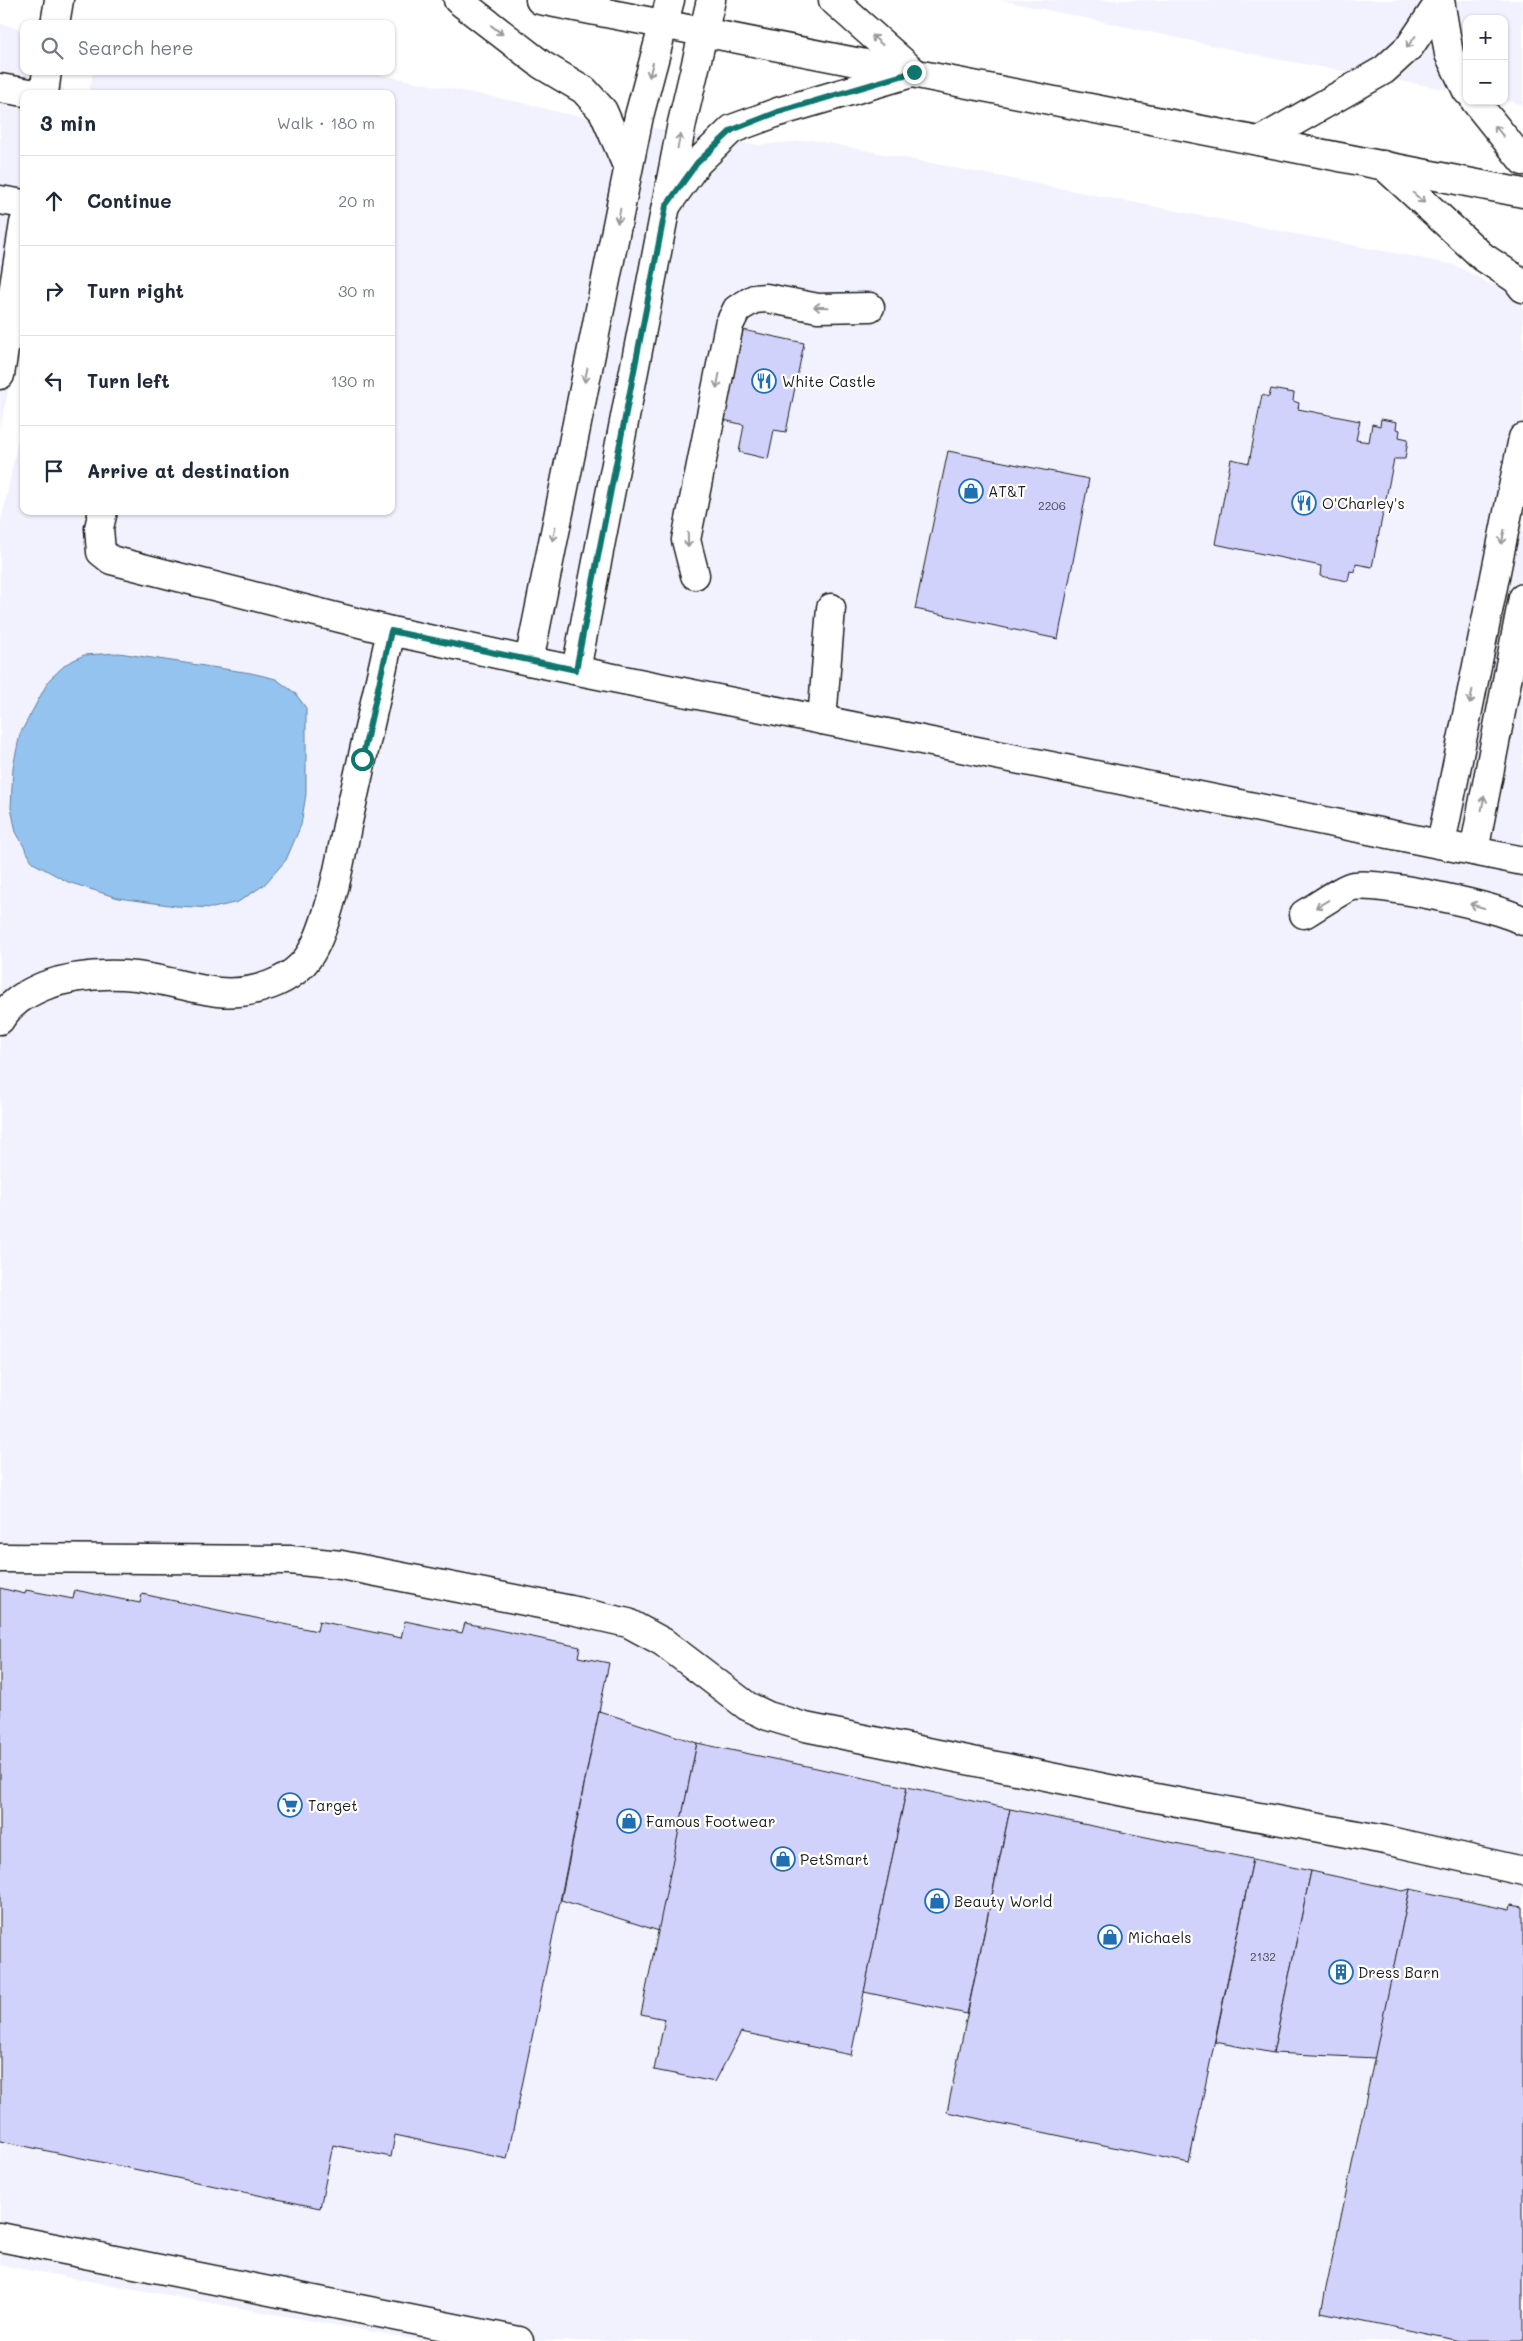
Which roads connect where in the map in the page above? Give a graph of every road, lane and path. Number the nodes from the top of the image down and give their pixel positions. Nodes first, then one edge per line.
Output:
1 (60, 0) edge
2 (458, 0) edge
3 (540, 0) edge
4 (711, 0) edge
5 (833, 0) edge
6 (1439, 1) edge
7 (667, 12) edge
8 (57, 20) edge
9 (704, 32) junction
10 (914, 72) junction
11 (46, 75) edge
12 (1463, 83) edge
13 (0, 88) edge
14 (45, 90) edge
15 (20, 91) edge
16 (1478, 105) edge
17 (1260, 141) junction
18 (1523, 161) edge
19 (1383, 165) junction
20 (628, 168) junction
21 (1523, 193) edge
22 (0, 200) edge
23 (20, 203) edge
24 (666, 206) junction
25 (20, 248) edge
26 (1523, 288) edge
27 (870, 306) dead end
28 (0, 375) edge
29 (1523, 438) edge
30 (102, 515) edge
31 (695, 575) dead end
32 (1523, 598) edge
33 (831, 608) dead end
34 (391, 631) junction
35 (529, 661) junction
36 (576, 670) junction
37 (822, 720) junction
38 (1441, 844) junction
39 (1474, 851) junction
40 (1523, 861) edge
41 (1304, 914) dead end
42 (1523, 921) edge
43 (0, 1020) edge
44 (0, 1558) edge
45 (1523, 1871) edge
46 (0, 2237) edge
47 (519, 2341) edge

1 - 8 street
2 -> 20 street
3 - 7 street
4 - 9 street
10 -> 5 street
6 - 12 street
6 -> 17 street
7 - 9 street
7 -> 20 street
9 - 10 street
24 -> 9 street
10 - 17 street
10 - 24 street
11 - 14 street
13 - 15 street
18 -> 16 street
17 - 19 street
19 - 21 street
19 -> 26 street
20 -> 35 street
22 - 23 street
24 - 36 street
25 - 28 street
27 -> 31 street
29 -> 38 street
30 - 34 street
39 -> 32 street
33 - 37 street
34 - 35 street
34 - 43 street
35 - 36 street
36 - 37 street
37 - 38 street
38 - 39 street
39 - 40 street
42 -> 41 street
44 - 45 street
46 - 47 street

